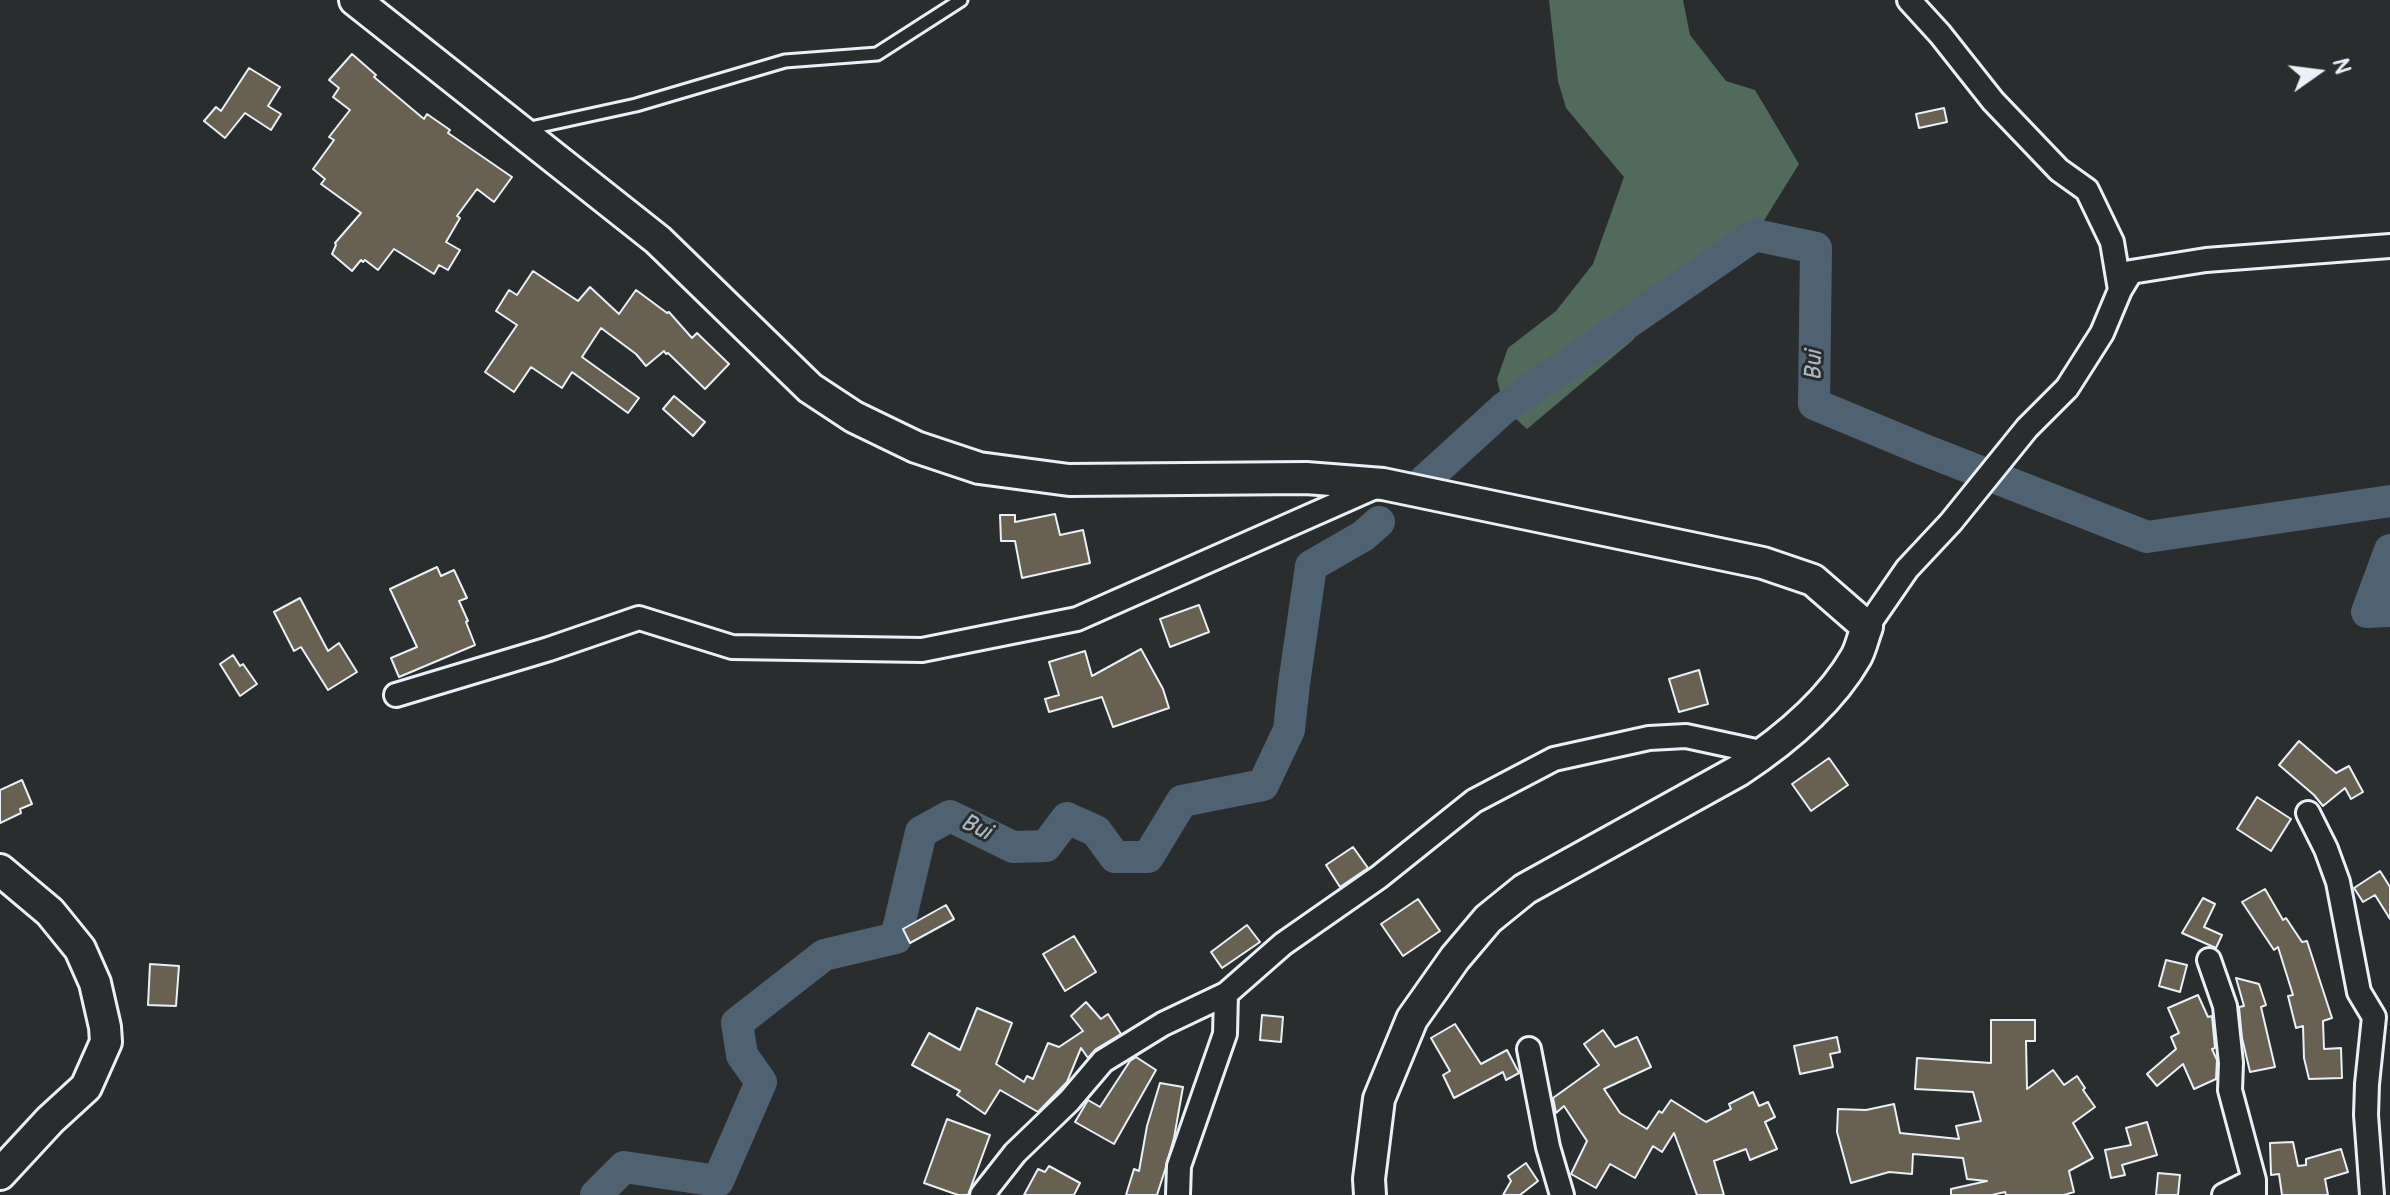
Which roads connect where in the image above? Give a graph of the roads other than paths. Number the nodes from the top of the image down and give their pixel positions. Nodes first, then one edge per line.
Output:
1 (355, 0) edge
2 (961, 0) edge
3 (1909, 0) edge
4 (517, 131) junction
5 (2390, 246) edge
6 (2120, 290) junction
7 (1383, 484) junction
8 (1867, 627) junction
9 (396, 695) dead end
10 (1765, 753) junction
11 (2308, 813) dead end
12 (0, 870) edge
13 (2209, 960) dead end
14 (1226, 994) junction
15 (1529, 1049) dead end
16 (0, 1174) edge
17 (2254, 1188) edge
18 (982, 1195) edge
19 (1178, 1195) edge
20 (1370, 1195) edge
21 (1562, 1195) edge
22 (2224, 1195) edge
23 (2372, 1195) edge

1 - 4 main road
2 - 4 lane
3 - 6 street
4 - 7 main road
5 - 6 street
6 - 8 street
7 - 8 main road
7 - 9 street
8 - 10 main road
10 - 14 street
10 - 20 main road
11 - 23 street
12 - 16 main road
13 - 17 street
14 - 18 street
14 - 19 street
15 - 21 street
17 - 22 street

